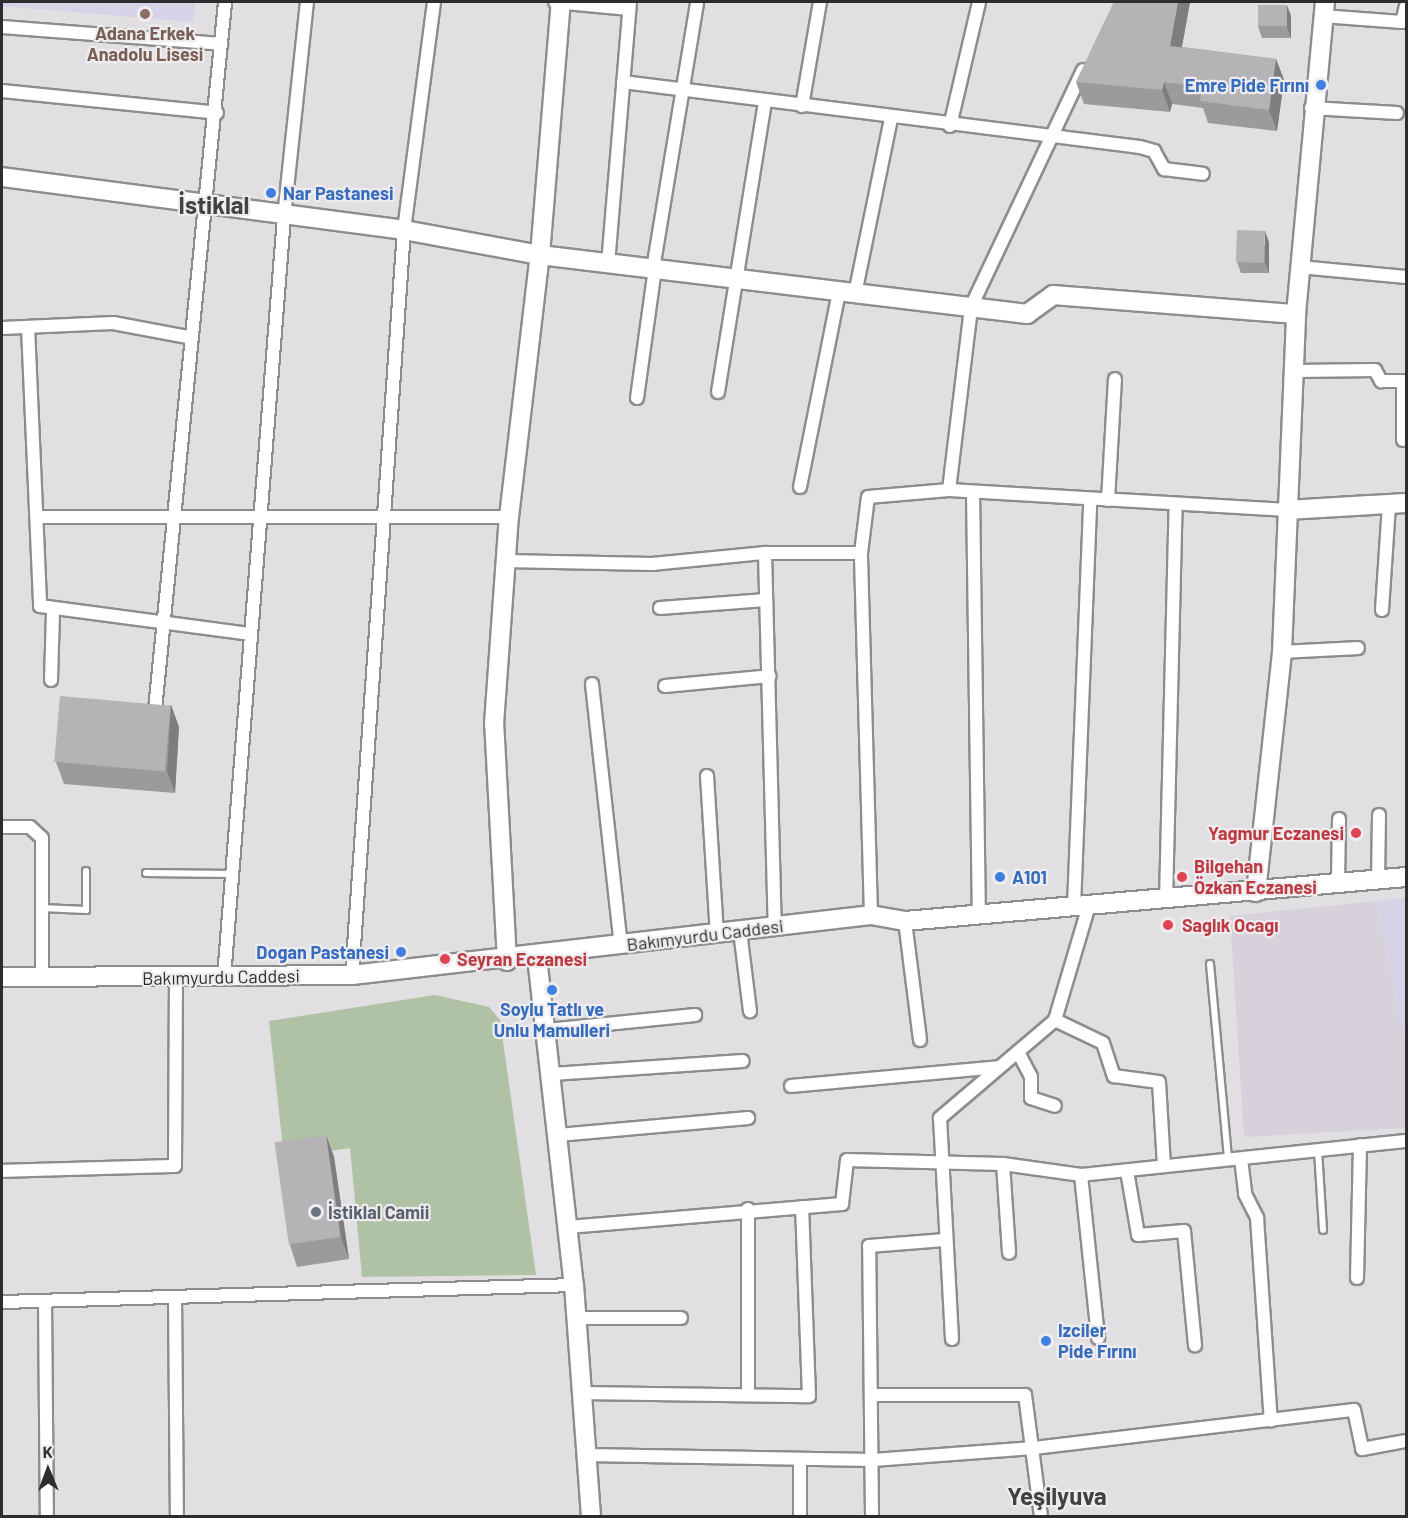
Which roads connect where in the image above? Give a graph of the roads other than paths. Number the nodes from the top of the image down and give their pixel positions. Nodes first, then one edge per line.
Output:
1 (225, 2) edge
2 (307, 2) edge
3 (434, 2) edge
4 (558, 2) edge
5 (698, 2) edge
6 (820, 2) edge
7 (979, 2) edge
8 (629, 5) edge
9 (1407, 6) edge
10 (1324, 9) edge
11 (2, 27) edge
12 (221, 44) junction
13 (1091, 54) edge
14 (623, 82) junction
15 (679, 87) junction
16 (2, 91) edge
17 (765, 102) junction
18 (802, 106) junction
19 (1311, 108) junction
20 (217, 113) junction
21 (1397, 114) dead end
22 (891, 119) junction
23 (950, 126) junction
24 (1051, 137) junction
25 (1203, 174) dead end
26 (2, 177) edge
27 (203, 204) junction
28 (284, 217) junction
29 (404, 230) junction
30 (540, 255) junction
31 (608, 264) junction
32 (1299, 267) junction
33 (654, 269) junction
34 (1407, 277) edge
35 (735, 281) junction
36 (847, 293) junction
37 (971, 308) junction
38 (1296, 314) junction
39 (28, 327) junction
40 (2, 328) edge
41 (188, 337) junction
42 (1295, 371) junction
43 (1115, 379) dead end
44 (718, 392) dead end
45 (637, 398) dead end
46 (1403, 441) dead end
47 (800, 487) dead end
48 (949, 489) junction
49 (973, 492) junction
50 (1090, 499) junction
51 (1108, 500) junction
52 (1176, 504) junction
53 (1398, 504) edge
54 (1287, 510) junction
55 (40, 517) junction
56 (175, 517) junction
57 (259, 517) junction
58 (387, 517) junction
59 (508, 517) junction
60 (765, 553) junction
61 (861, 553) junction
62 (505, 561) junction
63 (766, 600) junction
64 (660, 608) dead end
65 (1382, 610) dead end
66 (53, 612) junction
67 (164, 620) junction
68 (249, 634) junction
69 (1358, 648) dead end
70 (1282, 652) junction
71 (770, 676) junction
72 (51, 680) dead end
73 (592, 684) dead end
74 (665, 686) dead end
75 (155, 710) edge
76 (707, 776) dead end
77 (1378, 815) dead end
78 (1339, 819) dead end
79 (2, 827) edge
80 (86, 871) dead end
81 (146, 873) dead end
82 (232, 874) junction
83 (1407, 877) edge
84 (1378, 879) junction
85 (1338, 883) junction
86 (1256, 891) junction
87 (1166, 900) junction
88 (1081, 906) junction
89 (42, 908) junction
90 (871, 915) junction
91 (979, 915) junction
92 (905, 921) junction
93 (775, 927) junction
94 (740, 931) junction
95 (717, 935) junction
96 (621, 945) junction
97 (537, 957) junction
98 (507, 961) junction
99 (1210, 964) dead end
100 (352, 975) junction
101 (2, 976) edge
102 (42, 976) junction
103 (224, 978) junction
104 (176, 980) junction
105 (750, 1011) dead end
106 (695, 1015) dead end
107 (1055, 1020) junction
108 (547, 1030) junction
109 (920, 1040) dead end
110 (1018, 1054) junction
111 (743, 1061) dead end
112 (998, 1067) junction
113 (552, 1074) junction
114 (790, 1086) dead end
115 (1055, 1106) dead end
116 (748, 1118) dead end
117 (558, 1135) junction
118 (1407, 1141) edge
119 (1360, 1145) junction
120 (1318, 1150) junction
121 (1235, 1159) junction
122 (941, 1162) junction
123 (1003, 1164) junction
124 (1164, 1166) junction
125 (2, 1171) edge
126 (1127, 1171) junction
127 (1081, 1174) junction
128 (802, 1207) junction
129 (748, 1209) junction
130 (568, 1227) junction
131 (1323, 1230) dead end
132 (945, 1240) junction
133 (1009, 1252) dead end
134 (1357, 1278) dead end
135 (574, 1285) junction
136 (175, 1298) junction
137 (45, 1301) junction
138 (2, 1302) edge
139 (577, 1318) junction
140 (681, 1318) dead end
141 (1098, 1338) dead end
142 (952, 1339) dead end
143 (1195, 1345) dead end
144 (581, 1393) junction
145 (748, 1394) junction
146 (871, 1395) junction
147 (1271, 1420) junction
148 (1407, 1441) edge
149 (1034, 1448) junction
150 (586, 1455) junction
151 (800, 1459) junction
152 (873, 1460) junction
153 (47, 1516) edge
154 (177, 1516) edge
155 (591, 1516) edge
156 (800, 1516) edge
157 (872, 1516) edge
158 (1041, 1516) edge

1 - 12 street
2 - 28 street
3 - 29 street
4 - 8 street
4 - 30 street
5 - 15 street
6 - 18 street
7 - 23 street
8 - 14 street
9 - 10 street
10 - 19 street
11 - 12 street
12 - 20 street
13 - 24 street
14 - 15 street
14 - 31 street
15 - 17 street
15 - 33 street
16 - 20 street
17 - 18 street
17 - 35 street
18 - 22 street
19 - 21 street
19 - 32 street
20 - 27 street
22 - 23 street
22 - 36 street
23 - 24 street
24 - 25 street
24 - 37 street
26 - 27 street
27 - 28 street
27 - 41 street
28 - 29 street
28 - 57 street
29 - 30 street
29 - 58 street
30 - 31 street
30 - 59 street
31 - 33 street
32 - 34 street
32 - 38 street
33 - 35 street
33 - 45 street
35 - 36 street
35 - 44 street
36 - 37 street
36 - 47 street
37 - 38 street
37 - 48 street
38 - 42 street
39 - 40 street
39 - 41 street
39 - 55 street
41 - 56 street
42 - 46 street
42 - 54 street
43 - 51 street
48 - 49 street
48 - 61 street
49 - 50 street
49 - 91 street
50 - 51 street
50 - 88 street
51 - 52 street
52 - 54 street
52 - 87 street
53 - 54 street
53 - 65 street
54 - 70 street
55 - 56 street
55 - 66 street
56 - 57 street
56 - 67 street
57 - 58 street
57 - 68 street
58 - 59 street
58 - 100 street
59 - 62 street
60 - 61 street
60 - 62 street
60 - 63 street
61 - 90 street
62 - 98 street
63 - 64 street
63 - 71 street
66 - 67 street
66 - 72 street
67 - 68 street
67 - 75 street
68 - 82 street
69 - 70 street
70 - 86 street
71 - 74 street
71 - 93 street
73 - 96 street
76 - 95 street
77 - 84 street
78 - 85 street
79 - 89 street
80 - 89 lane
81 - 82 lane
82 - 103 street
83 - 84 street, Bakımyurdu Caddesi
84 - 85 street, Bakımyurdu Caddesi
85 - 86 street, Bakımyurdu Caddesi
86 - 87 street, Bakımyurdu Caddesi
87 - 88 street, Bakımyurdu Caddesi
88 - 91 street, Bakımyurdu Caddesi
88 - 107 street
89 - 102 street
90 - 92 street, Bakımyurdu Caddesi
90 - 93 street, Bakımyurdu Caddesi
91 - 92 street, Bakımyurdu Caddesi
92 - 109 street
93 - 94 street, Bakımyurdu Caddesi
94 - 95 street, Bakımyurdu Caddesi
94 - 105 street
95 - 96 street, Bakımyurdu Caddesi
96 - 97 street, Bakımyurdu Caddesi
97 - 98 street, Bakımyurdu Caddesi
97 - 108 street
98 - 100 street, Bakımyurdu Caddesi
99 - 121 lane
100 - 103 street, Bakımyurdu Caddesi
101 - 102 street, Bakımyurdu Caddesi
102 - 104 street, Bakımyurdu Caddesi
103 - 104 street, Bakımyurdu Caddesi
104 - 125 street
106 - 108 street
107 - 110 street
107 - 124 street
108 - 113 street
110 - 112 street
110 - 115 street
111 - 113 street
112 - 114 street
112 - 122 street
113 - 117 street
116 - 117 street
117 - 130 street
118 - 119 street
119 - 120 street
119 - 134 street
120 - 121 street
120 - 131 lane
121 - 124 street
121 - 147 street
122 - 123 street
122 - 128 street
122 - 132 street
123 - 127 street
123 - 133 street
124 - 126 street
126 - 127 street
126 - 143 street
127 - 141 street
128 - 129 street
128 - 145 street
129 - 130 street
129 - 145 street
130 - 135 street
132 - 142 street
132 - 146 street
135 - 136 street
135 - 139 street
136 - 137 street
136 - 154 street
137 - 138 street
137 - 153 street
139 - 140 street
139 - 144 street
144 - 145 street
144 - 150 street
146 - 149 street
146 - 152 street
147 - 148 street
147 - 149 street
149 - 152 street
149 - 158 street
150 - 151 street
150 - 155 street
151 - 152 street
151 - 156 street
152 - 157 street

